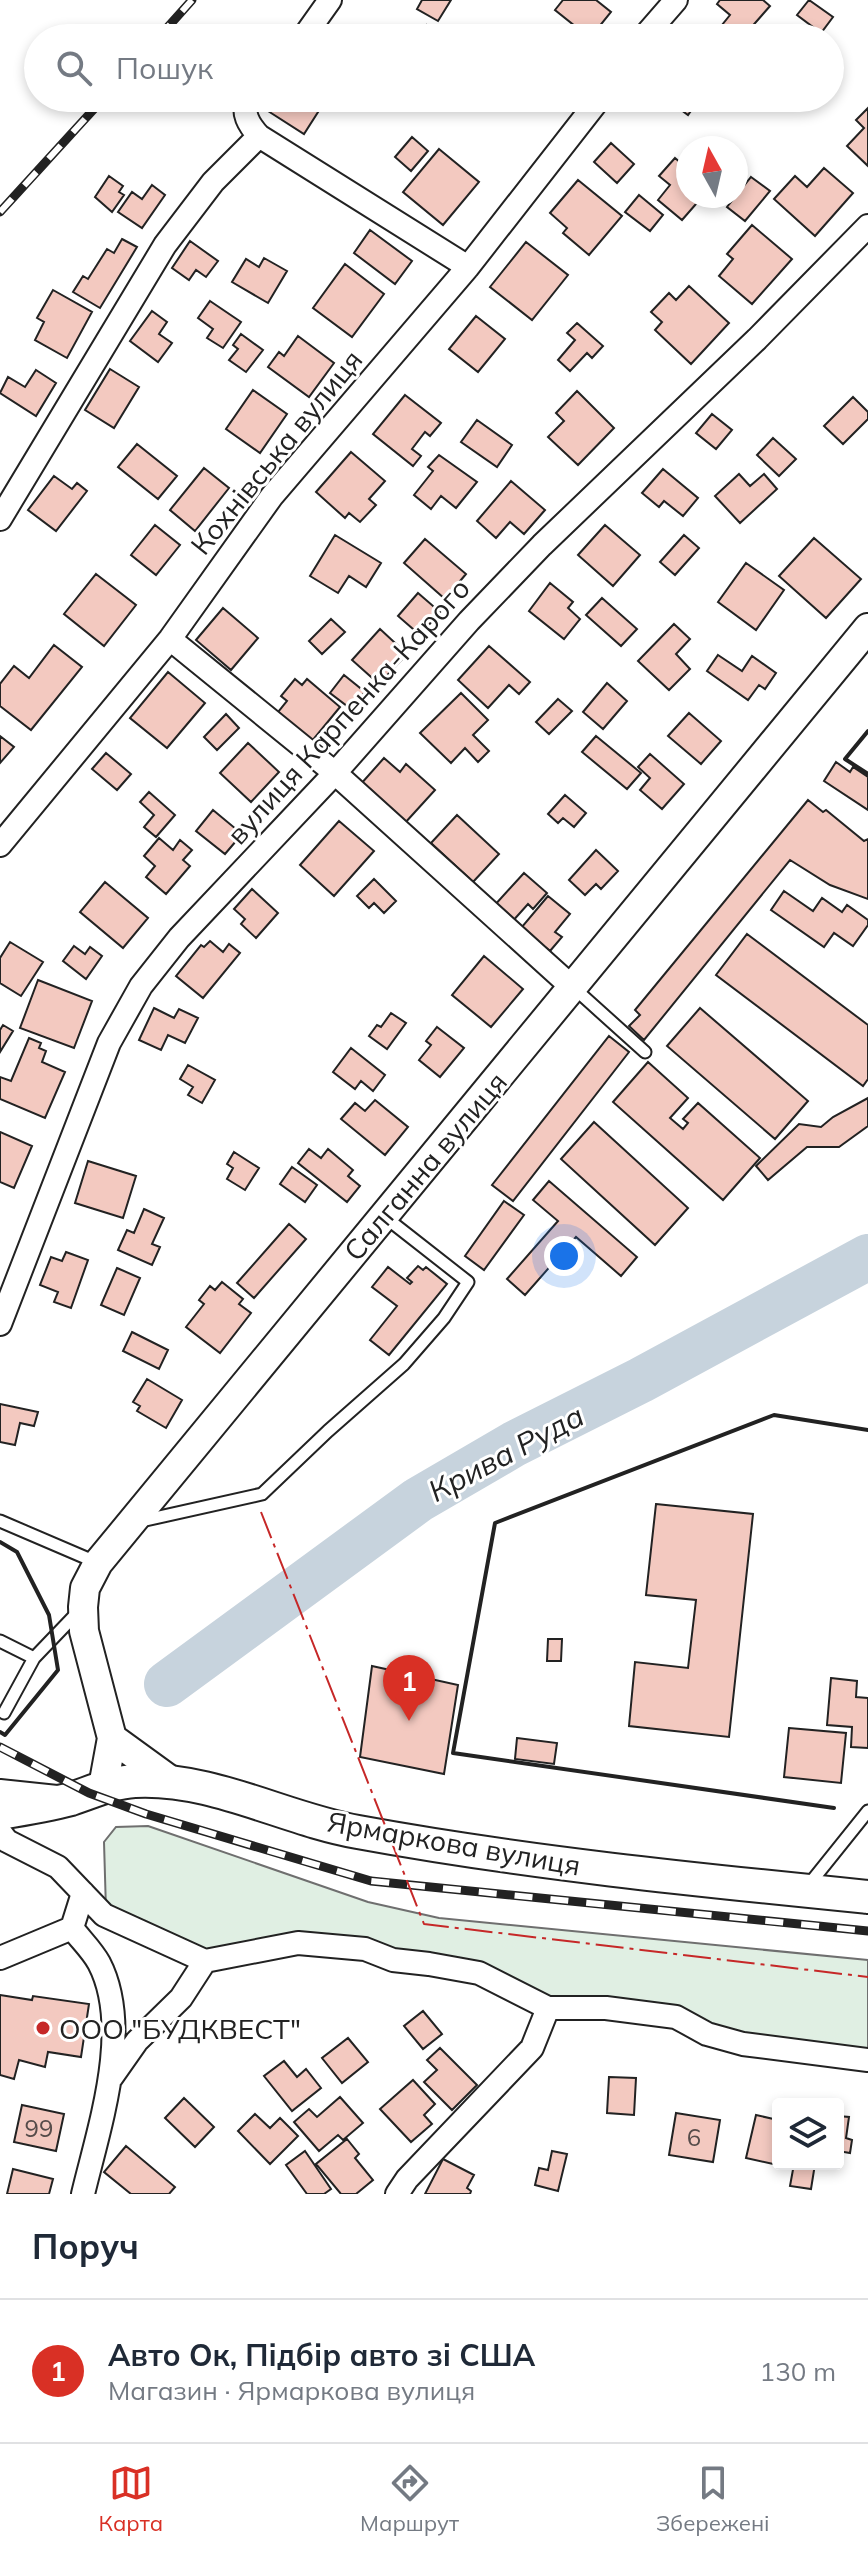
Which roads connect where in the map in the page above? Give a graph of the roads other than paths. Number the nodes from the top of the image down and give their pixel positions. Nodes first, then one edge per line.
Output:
1 (330, 0) edge
2 (676, 0) edge
3 (313, 24) edge
4 (655, 24) edge
5 (246, 112) edge
6 (589, 112) edge
7 (259, 136) junction
8 (868, 226) edge
9 (468, 267) junction
10 (0, 519) edge
11 (868, 628) edge
12 (170, 639) junction
13 (335, 773) junction
14 (0, 845) edge
15 (573, 988) junction
16 (645, 1052) dead end
17 (383, 1216) junction
18 (0, 1324) edge
19 (0, 1521) edge
20 (129, 1524) junction
21 (98, 1563) junction
22 (83, 1607) junction
23 (0, 1641) edge
24 (34, 1658) junction
25 (4, 1713) dead end
26 (112, 1738) junction
27 (174, 1783) junction
28 (103, 1787) junction
29 (0, 1791) edge
30 (70, 1799) junction
31 (868, 1811) edge
32 (0, 1813) edge
33 (0, 1832) edge
34 (804, 1891) junction
35 (83, 1893) junction
36 (868, 1897) edge
37 (72, 1928) junction
38 (0, 1958) edge
39 (205, 1961) junction
40 (548, 2008) junction
41 (868, 2060) edge
42 (111, 2078) junction
43 (83, 2194) edge
44 (397, 2194) edge

1 - 3 street
2 - 4 street
5 - 7 street
6 - 9 street, Кохнівська вулиця
7 - 9 street
7 - 10 street
8 - 13 street, вулиця Карпенка-Карого
9 - 12 street, Кохнівська вулиця
11 - 15 street, Салганна вулиця
12 - 13 street
12 - 14 street, Кохнівська вулиця
13 - 15 street
13 - 18 street, вулиця Карпенка-Карого
15 - 16 lane
15 - 17 street, Салганна вулиця
17 - 20 street, Салганна вулиця
17 - 20 lane
19 - 21 lane
20 - 21 street, Салганна вулиця
21 - 22 street, Салганна вулиця
22 - 24 lane
22 - 26 street, Салганна вулиця
23 - 24 lane
24 - 25 lane
26 - 27 street
26 - 28 street, Салганна вулиця
27 - 28 main road, Ярмаркова вулиця
27 - 34 main road, Ярмаркова вулиця
28 - 30 main road, Ярмаркова вулиця
29 - 30 street
30 - 32 main road, Ярмаркова вулиця
31 - 34 lane
33 - 35 street
34 - 36 main road, Ярмаркова вулиця
35 - 37 street
35 - 39 street
37 - 38 street
37 - 42 street
39 - 40 street
39 - 42 street
40 - 41 street
40 - 44 street
42 - 43 street

